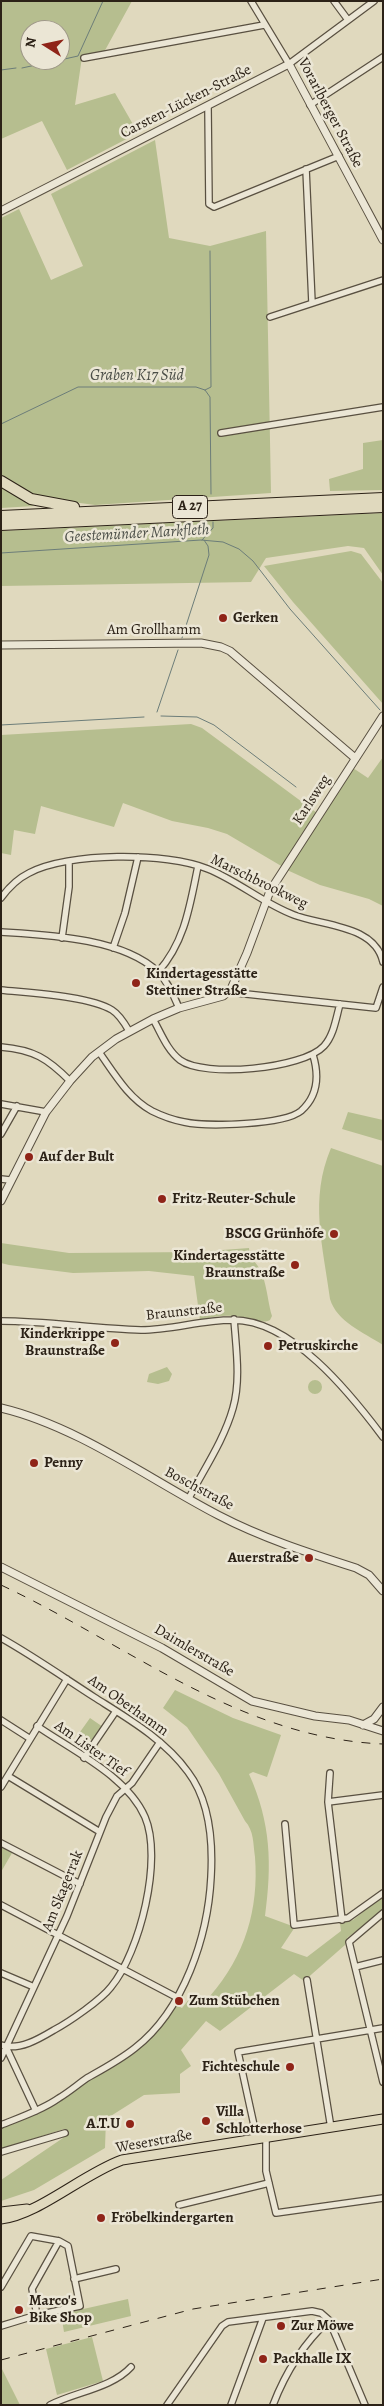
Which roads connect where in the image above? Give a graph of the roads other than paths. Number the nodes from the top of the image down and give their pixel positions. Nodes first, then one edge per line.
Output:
1 (251, 1) edge
2 (334, 1) edge
3 (374, 1) edge
4 (348, 20) junction
5 (264, 25) junction
6 (84, 58) dead end
7 (383, 58) edge
8 (289, 64) junction
9 (310, 105) junction
10 (208, 108) junction
11 (338, 156) junction
12 (306, 169) junction
13 (1, 211) edge
14 (383, 240) edge
15 (383, 280) edge
16 (312, 303) junction
17 (270, 317) dead end
18 (383, 407) edge
19 (221, 433) dead end
20 (1, 481) edge
21 (383, 498) edge
22 (383, 507) edge
23 (97, 511) junction
24 (1, 516) edge
25 (1, 525) edge
26 (1, 645) edge
27 (383, 716) edge
28 (356, 758) junction
29 (138, 857) junction
30 (69, 861) junction
31 (198, 866) junction
32 (1, 898) edge
33 (266, 900) junction
34 (1, 932) edge
35 (62, 938) junction
36 (113, 948) junction
37 (383, 962) edge
38 (158, 972) junction
39 (383, 987) edge
40 (231, 989) junction
41 (1, 990) edge
42 (340, 1004) junction
43 (179, 1008) junction
44 (153, 1019) junction
45 (129, 1031) junction
46 (1, 1047) edge
47 (99, 1052) junction
48 (313, 1055) junction
49 (70, 1081) junction
50 (1, 1104) edge
51 (17, 1106) junction
52 (46, 1112) junction
53 (1, 1134) edge
54 (1, 1179) edge
55 (10, 1180) junction
56 (1, 1201) edge
57 (234, 1320) junction
58 (1, 1321) edge
59 (1, 1408) edge
60 (383, 1437) edge
61 (188, 1498) junction
62 (1, 1568) edge
63 (383, 1591) edge
64 (1, 1638) edge
65 (67, 1679) junction
66 (383, 1707) edge
67 (116, 1711) junction
68 (374, 1719) junction
69 (383, 1719) edge
70 (1, 1720) edge
71 (363, 1725) junction
72 (36, 1726) junction
73 (383, 1731) edge
74 (30, 1738) junction
75 (160, 1742) junction
76 (84, 1758) junction
77 (330, 1773) dead end
78 (8, 1776) junction
79 (1, 1787) edge
80 (127, 1790) junction
81 (383, 1795) edge
82 (328, 1802) junction
83 (285, 1824) dead end
84 (100, 1832) junction
85 (1, 1843) edge
86 (80, 1884) junction
87 (383, 1894) edge
88 (1, 1905) edge
89 (383, 1913) edge
90 (342, 1920) junction
91 (58, 1935) junction
92 (383, 1960) edge
93 (122, 1968) junction
94 (355, 1968) junction
95 (1, 1973) edge
96 (306, 1980) dead end
97 (34, 1987) junction
98 (176, 1997) junction
99 (383, 2028) edge
100 (371, 2031) junction
101 (316, 2039) junction
102 (4, 2046) edge
103 (1, 2058) edge
104 (383, 2082) edge
105 (36, 2110) junction
106 (383, 2119) edge
107 (1, 2125) edge
108 (331, 2128) junction
109 (65, 2132) dead end
110 (261, 2138) junction
111 (1, 2152) edge
112 (269, 2183) junction
113 (383, 2198) edge
114 (180, 2205) dead end
115 (30, 2209) junction
116 (1, 2212) edge
117 (1, 2219) edge
118 (59, 2241) junction
119 (116, 2269) dead end
120 (74, 2279) junction
121 (1, 2287) edge
122 (37, 2315) junction
123 (263, 2318) junction
124 (329, 2320) junction
125 (1, 2326) edge
126 (131, 2366) dead end
127 (50, 2405) edge
128 (167, 2405) edge
129 (231, 2405) edge
130 (274, 2405) edge
131 (365, 2405) edge

1 - 5 street, Vorarlberger Straße
2 - 4 street
3 - 4 street, Carsten-Lücken-Straße
4 - 8 street, Carsten-Lücken-Straße
5 - 6 street
5 - 8 street, Vorarlberger Straße
7 - 9 street
8 - 9 street, Vorarlberger Straße
8 - 10 street, Carsten-Lücken-Straße
9 - 11 street, Vorarlberger Straße
10 - 12 street
10 - 13 street, Carsten-Lücken-Straße
11 - 12 street
11 - 14 street, Vorarlberger Straße
12 - 16 street
15 - 16 street
16 - 17 street
18 - 19 street
20 - 23 highway
21 - 23 highway, A 27
22 - 25 highway, A 27
23 - 24 highway, A 27
26 - 28 street, Am Grollhamm
27 - 28 street, Karlsweg
28 - 33 street, Karlsweg
29 - 30 street, Marschbrookweg
29 - 31 street, Marschbrookweg
29 - 36 street
30 - 32 street, Marschbrookweg
30 - 35 street
31 - 33 street, Marschbrookweg
31 - 38 street
33 - 37 street, Marschbrookweg
33 - 40 street
34 - 35 street
35 - 36 street
36 - 38 street
38 - 43 street
39 - 42 street
40 - 42 street
40 - 43 street
41 - 45 street
42 - 48 street
43 - 44 street
44 - 45 street
44 - 48 street
45 - 47 street
46 - 49 street
47 - 48 street
47 - 49 street
49 - 52 street
50 - 51 street
51 - 52 street
51 - 53 street
52 - 55 street
54 - 55 street
55 - 56 street
57 - 58 street, Braunstraße
57 - 60 street, Braunstraße
57 - 61 street
59 - 61 street, Boschstraße
61 - 63 street, Boschstraße
62 - 71 street, Daimlerstraße
64 - 65 street, Am Oberhamm
65 - 67 street, Am Oberhamm
65 - 72 street
66 - 68 street
67 - 75 street, Am Oberhamm
67 - 76 street
68 - 69 street
68 - 71 street
70 - 74 street
71 - 73 street, Daimlerstraße
72 - 74 street
72 - 76 street, Am Lister Tief
74 - 78 street
75 - 80 street, Am Skagerrak
75 - 98 street, Am Oberhamm
76 - 80 street, Am Lister Tief
77 - 82 street
78 - 79 street
78 - 84 street
80 - 84 street, Am Skagerrak
80 - 93 street, Am Lister Tief
81 - 82 street
82 - 90 street
83 - 90 street
84 - 86 street, Am Skagerrak
85 - 86 street
86 - 91 street, Am Skagerrak
87 - 90 street
88 - 91 street
89 - 94 street
91 - 93 street
91 - 97 street, Am Skagerrak
92 - 94 street
93 - 98 street
93 - 102 street, Am Lister Tief
94 - 100 street
95 - 97 street
96 - 101 street
97 - 102 street, Am Skagerrak
98 - 105 street, Am Oberhamm
99 - 100 street
100 - 101 street
100 - 104 street
101 - 108 street
101 - 110 street
102 - 103 street, Am Skagerrak
102 - 105 street
105 - 107 street, Am Oberhamm
106 - 108 main road, Weserstraße
108 - 110 main road, Weserstraße
109 - 111 street
110 - 112 street
110 - 115 main road, Weserstraße
112 - 113 street
112 - 114 street
115 - 116 main road, Weserstraße
115 - 117 main road, Weserstraße
118 - 120 street
118 - 121 street
118 - 122 street
119 - 120 street
120 - 122 street
122 - 125 street
123 - 124 street
123 - 128 street
123 - 129 street
124 - 130 street
124 - 131 street
126 - 127 street

